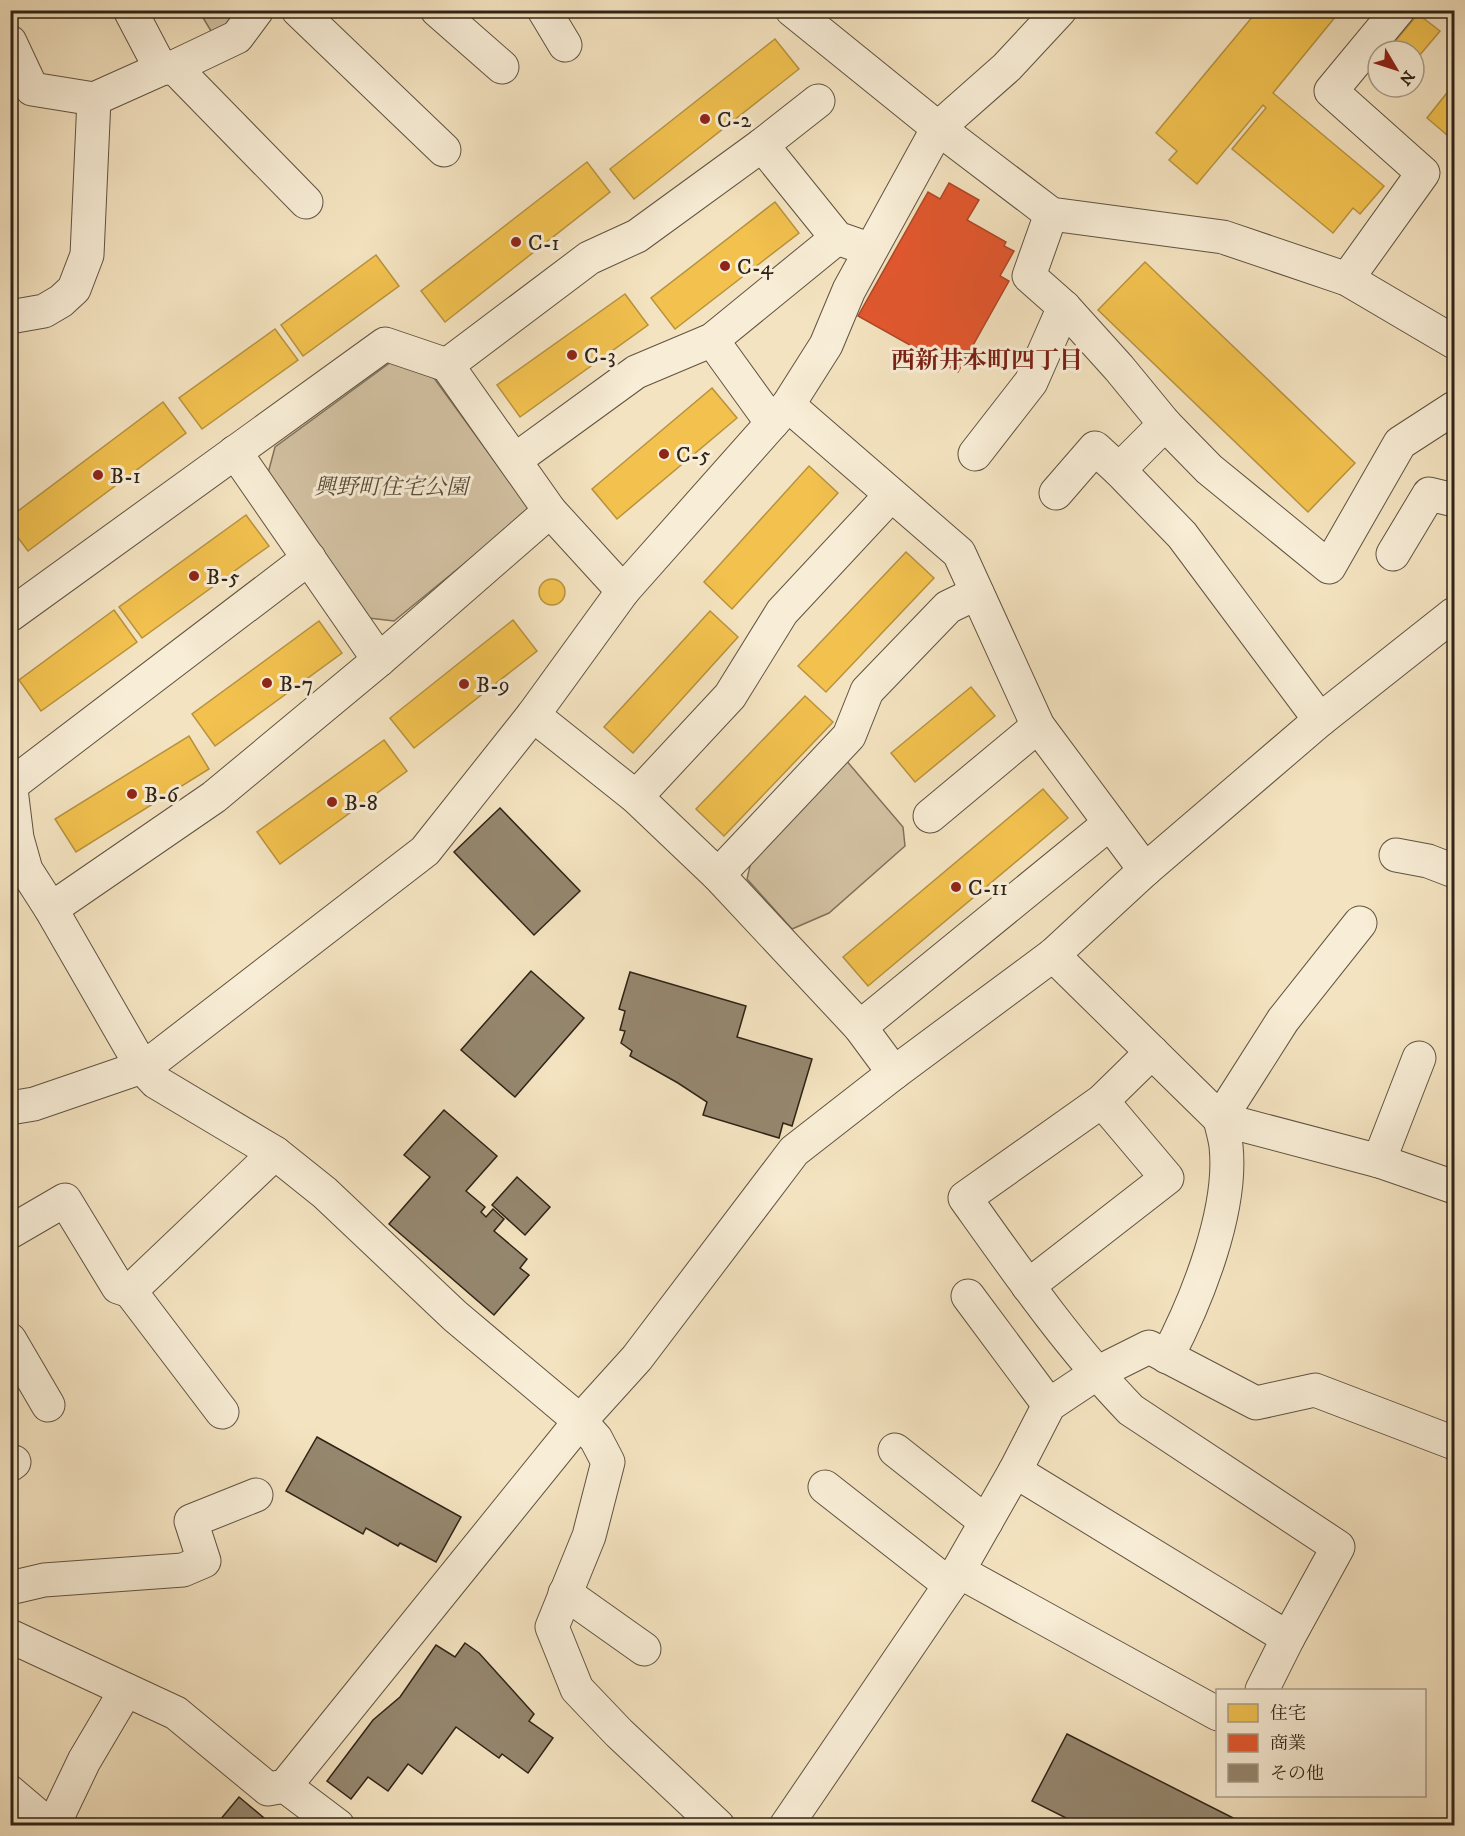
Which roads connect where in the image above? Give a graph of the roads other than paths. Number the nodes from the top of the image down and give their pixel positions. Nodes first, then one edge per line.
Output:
1 (130, 10) edge
2 (257, 10) edge
3 (298, 10) edge
4 (437, 10) edge
5 (544, 10) edge
6 (792, 10) edge
7 (1060, 10) edge
8 (1398, 10) edge
9 (565, 45) dead end
10 (12, 49) edge
11 (502, 67) dead end
12 (168, 68) junction
13 (94, 99) junction
14 (818, 101) dead end
15 (938, 128) junction
16 (762, 145) junction
17 (444, 150) dead end
18 (306, 202) dead end
19 (1051, 214) junction
20 (837, 238) junction
21 (870, 250) junction
22 (1347, 279) junction
23 (1064, 307) junction
24 (10, 317) edge
25 (712, 340) junction
26 (1455, 342) edge
27 (447, 365) junction
28 (1455, 408) edge
29 (780, 414) junction
30 (1165, 424) junction
31 (235, 452) junction
32 (975, 454) dead end
33 (515, 460) junction
34 (1119, 470) junction
35 (1056, 493) dead end
36 (891, 495) junction
37 (1455, 500) edge
38 (550, 511) junction
39 (1393, 554) dead end
40 (309, 558) junction
41 (623, 591) junction
42 (977, 593) junction
43 (1455, 614) edge
44 (10, 615) edge
45 (379, 660) junction
46 (533, 715) junction
47 (1320, 720) junction
48 (1038, 726) junction
49 (11, 783) edge
50 (636, 797) junction
51 (930, 816) dead end
52 (1110, 823) junction
53 (14, 840) edge
54 (1396, 855) dead end
55 (1145, 870) junction
56 (1455, 871) edge
57 (718, 875) junction
58 (51, 909) junction
59 (1360, 923) dead end
60 (1053, 955) junction
61 (860, 1027) junction
62 (1152, 1052) junction
63 (1419, 1058) dead end
64 (142, 1067) junction
65 (894, 1073) junction
66 (1102, 1101) junction
67 (10, 1108) edge
68 (1220, 1119) junction
69 (275, 1153) junction
70 (1379, 1161) junction
71 (1455, 1186) edge
72 (10, 1232) edge
73 (1028, 1286) junction
74 (130, 1291) junction
75 (968, 1296) dead end
76 (10, 1340) edge
77 (1167, 1357) junction
78 (1097, 1373) junction
79 (1049, 1405) junction
80 (48, 1406) dead end
81 (222, 1412) dead end
82 (580, 1421) junction
83 (1455, 1443) edge
84 (895, 1450) dead end
85 (1015, 1471) junction
86 (825, 1486) dead end
87 (256, 1495) dead end
88 (986, 1522) junction
89 (954, 1578) junction
90 (10, 1588) edge
91 (565, 1593) junction
92 (10, 1636) edge
93 (1288, 1638) junction
94 (644, 1649) dead end
95 (1262, 1689) edge
96 (126, 1690) junction
97 (1216, 1713) edge
98 (285, 1786) junction
99 (10, 1792) edge
100 (51, 1826) edge
101 (338, 1826) edge
102 (718, 1826) edge
103 (786, 1826) edge

1 - 12 street
2 - 12 street
3 - 17 street
4 - 11 street
5 - 9 street
6 - 15 street
7 - 15 street
8 - 22 street
10 - 13 street
12 - 13 street
12 - 18 street
13 - 24 street
14 - 16 street
15 - 19 street
15 - 21 street
16 - 20 street
16 - 27 street
19 - 22 street
19 - 23 street
20 - 21 street
20 - 25 street
21 - 29 street
22 - 26 street
23 - 30 street
23 - 32 street
25 - 29 street
25 - 33 street
27 - 31 street
27 - 33 street
28 - 30 street
29 - 36 street
29 - 41 street
30 - 34 street
31 - 40 street
31 - 44 street
33 - 38 street
34 - 35 street
34 - 47 street
36 - 42 street
36 - 50 street
37 - 39 street
38 - 41 street
38 - 45 street
40 - 45 street
40 - 49 street
41 - 46 street
42 - 48 street
42 - 57 street
43 - 47 street
45 - 58 street
46 - 50 street
46 - 64 street
47 - 55 street
48 - 51 street
48 - 52 street
49 - 53 street
50 - 57 street
52 - 55 street
52 - 61 street
53 - 58 street
54 - 56 street
55 - 60 street
57 - 61 street
58 - 64 street
59 - 68 street
60 - 62 street
60 - 65 street
61 - 65 street
62 - 66 street
62 - 68 street
63 - 70 street
64 - 67 street
64 - 69 street
65 - 82 street
66 - 73 street
66 - 73 street
68 - 70 street
68 - 77 street
69 - 74 street
69 - 82 street
70 - 71 street
72 - 74 street
73 - 78 street
74 - 81 street
75 - 79 street
76 - 80 street
77 - 78 street
77 - 83 street
78 - 79 street
78 - 93 street
79 - 85 street
82 - 91 street
82 - 98 street
84 - 88 street
85 - 88 street
85 - 93 street
86 - 89 street
87 - 90 street
88 - 89 street
89 - 97 street
89 - 103 street
91 - 94 street
91 - 102 street
92 - 96 street
93 - 95 street
96 - 98 street
96 - 100 street
98 - 101 street
99 - 100 street

